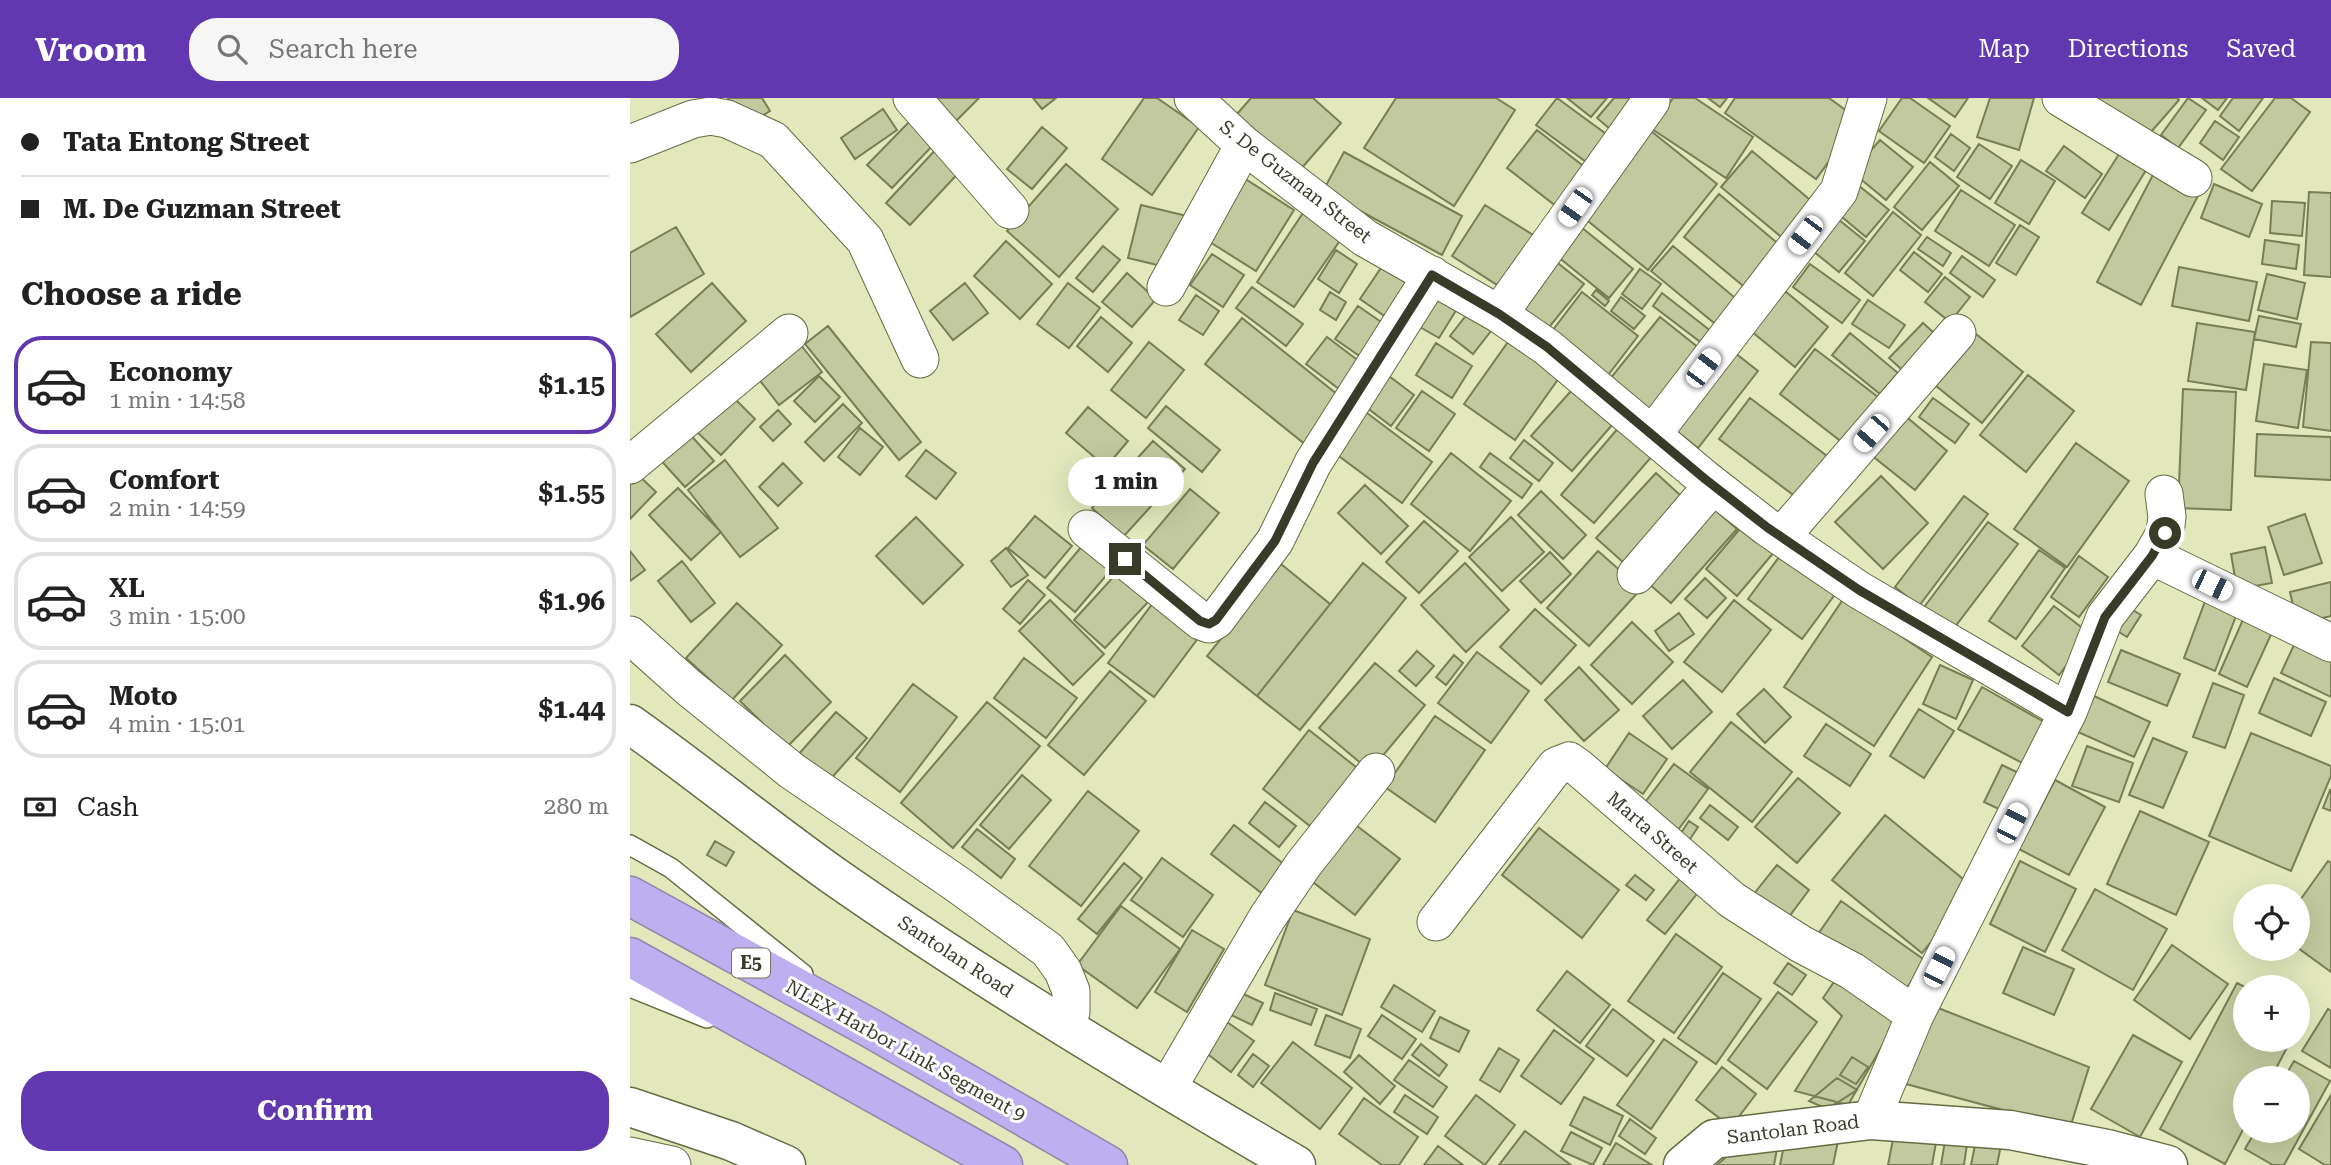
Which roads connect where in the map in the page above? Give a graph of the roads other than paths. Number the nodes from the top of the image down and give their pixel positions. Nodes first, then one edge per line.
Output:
1 (912, 98) edge
2 (1193, 98) edge
3 (1868, 98) edge
4 (2061, 98) edge
5 (1651, 101) dead end
6 (630, 144) edge
7 (1244, 145) junction
8 (2193, 178) dead end
9 (1010, 210) dead end
10 (1432, 275) junction
11 (1166, 287) dead end
12 (1499, 314) junction
13 (789, 332) dead end
14 (1956, 333) dead end
15 (920, 359) dead end
16 (1652, 435) junction
17 (630, 465) edge
18 (1713, 485) junction
19 (2164, 494) dead end
20 (1087, 529) dead end
21 (1781, 537) junction
22 (2152, 556) junction
23 (1636, 575) dead end
24 (630, 635) edge
25 (2331, 643) edge
26 (2068, 712) junction
27 (630, 724) edge
28 (1377, 772) dead end
29 (630, 845) edge
30 (630, 896) edge
31 (1436, 922) dead end
32 (630, 957) edge
33 (630, 987) edge
34 (1915, 1015) junction
35 (1065, 1026) junction
36 (872, 1029) junction
37 (842, 1074) junction
38 (1167, 1089) junction
39 (630, 1107) edge
40 (1871, 1120) junction
41 (630, 1156) edge
42 (672, 1165) edge
43 (786, 1165) edge
44 (1003, 1165) edge
45 (1108, 1165) edge
46 (1296, 1165) edge
47 (1683, 1165) edge
48 (2168, 1165) edge

1 - 9 street
2 - 7 street, S. De Guzman Street
3 - 16 street
4 - 8 street
5 - 12 street
6 - 15 street
7 - 10 street, S. De Guzman Street
7 - 11 street
10 - 12 street, S. De Guzman Street
10 - 20 street
12 - 16 street, S. De Guzman Street
13 - 17 street
14 - 21 street
16 - 18 street, S. De Guzman Street
18 - 21 street, S. De Guzman Street
18 - 23 street
19 - 22 street
21 - 26 street, S. De Guzman Street
22 - 25 street
22 - 26 street
24 - 35 street
26 - 34 street
27 - 35 street, Santolan Road
28 - 38 street
29 - 36 lane, E5
30 - 36 highway, NLEX Harbor Link Segment 9 / E5
31 - 34 street, Marta Street
32 - 37 highway
33 - 37 lane
34 - 40 street
35 - 38 street, Santolan Road
36 - 45 highway, NLEX Harbor Link Segment 9 / E5
37 - 44 highway
38 - 46 street, Santolan Road
39 - 43 street
40 - 47 street, Santolan Road
40 - 48 street, Santolan Road
41 - 42 street

